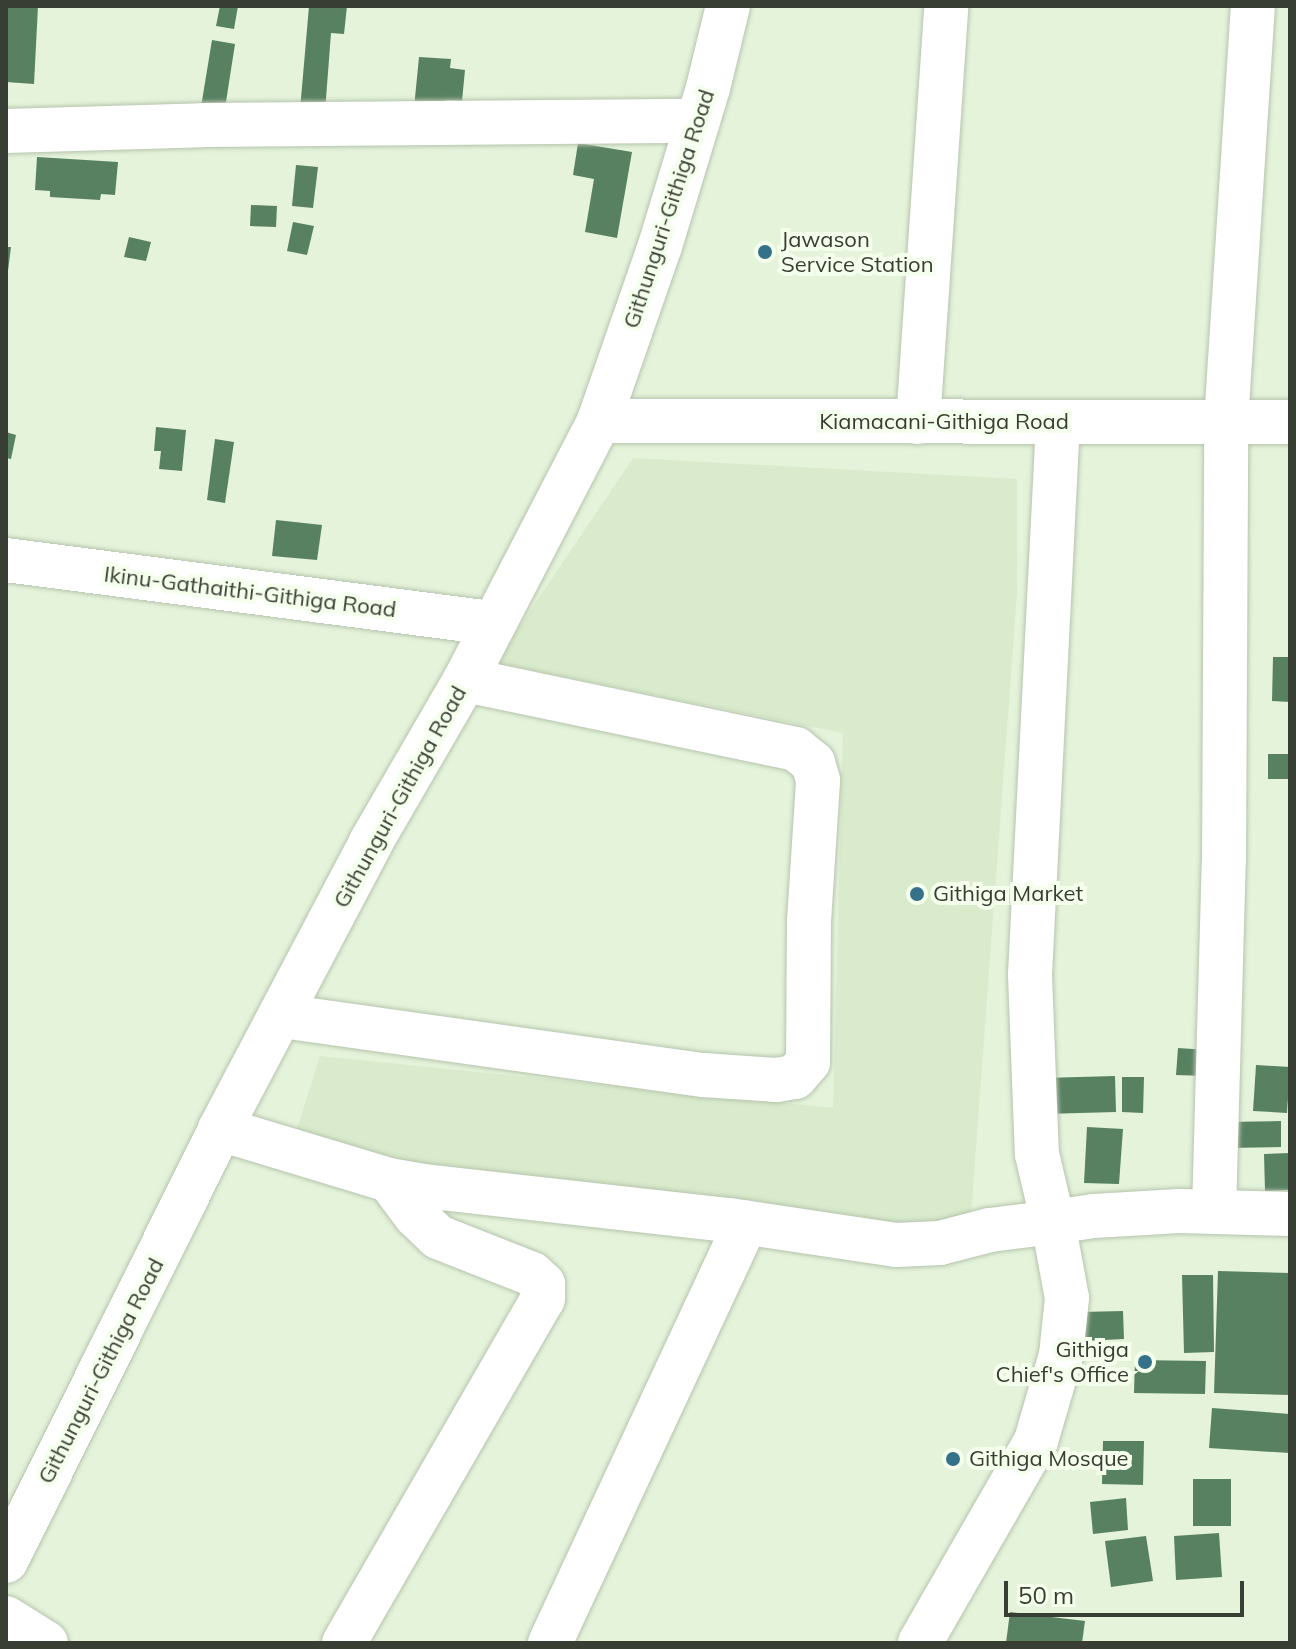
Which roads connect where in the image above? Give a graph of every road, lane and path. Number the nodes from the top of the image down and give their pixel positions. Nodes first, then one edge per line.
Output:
1 (728, 6) edge
2 (946, 6) edge
3 (1253, 6) edge
4 (698, 121) junction
5 (6, 131) edge
6 (599, 421) junction
7 (918, 422) junction
8 (1058, 422) junction
9 (1226, 422) junction
10 (1290, 422) edge
11 (6, 560) edge
12 (494, 623) junction
13 (465, 680) junction
14 (282, 1016) junction
15 (220, 1129) junction
16 (389, 1180) junction
17 (1214, 1212) junction
18 (1290, 1214) edge
19 (746, 1222) junction
20 (1053, 1222) junction
21 (6, 1561) edge
22 (6, 1618) edge
23 (46, 1643) edge
24 (344, 1643) edge
25 (550, 1643) edge
26 (920, 1643) edge

1 - 4 street, Githunguri-Githiga Road
2 - 7 street
3 - 9 street
4 - 5 street
4 - 6 street, Githunguri-Githiga Road
6 - 7 street, Kiamacani-Githiga Road
6 - 12 street, Githunguri-Githiga Road
7 - 8 street, Kiamacani-Githiga Road
8 - 9 street, Kiamacani-Githiga Road
8 - 20 street
9 - 10 street, Kiamacani-Githiga Road
9 - 17 street
11 - 12 street, Ikinu-Gathaithi-Githiga Road
12 - 13 street, Githunguri-Githiga Road
13 - 14 street, Githunguri-Githiga Road
13 - 14 street
14 - 15 street, Githunguri-Githiga Road
15 - 16 street
15 - 21 street, Githunguri-Githiga Road
16 - 19 street
16 - 24 street
17 - 18 street
17 - 20 street
19 - 20 street
19 - 25 street
20 - 26 street
22 - 23 street

